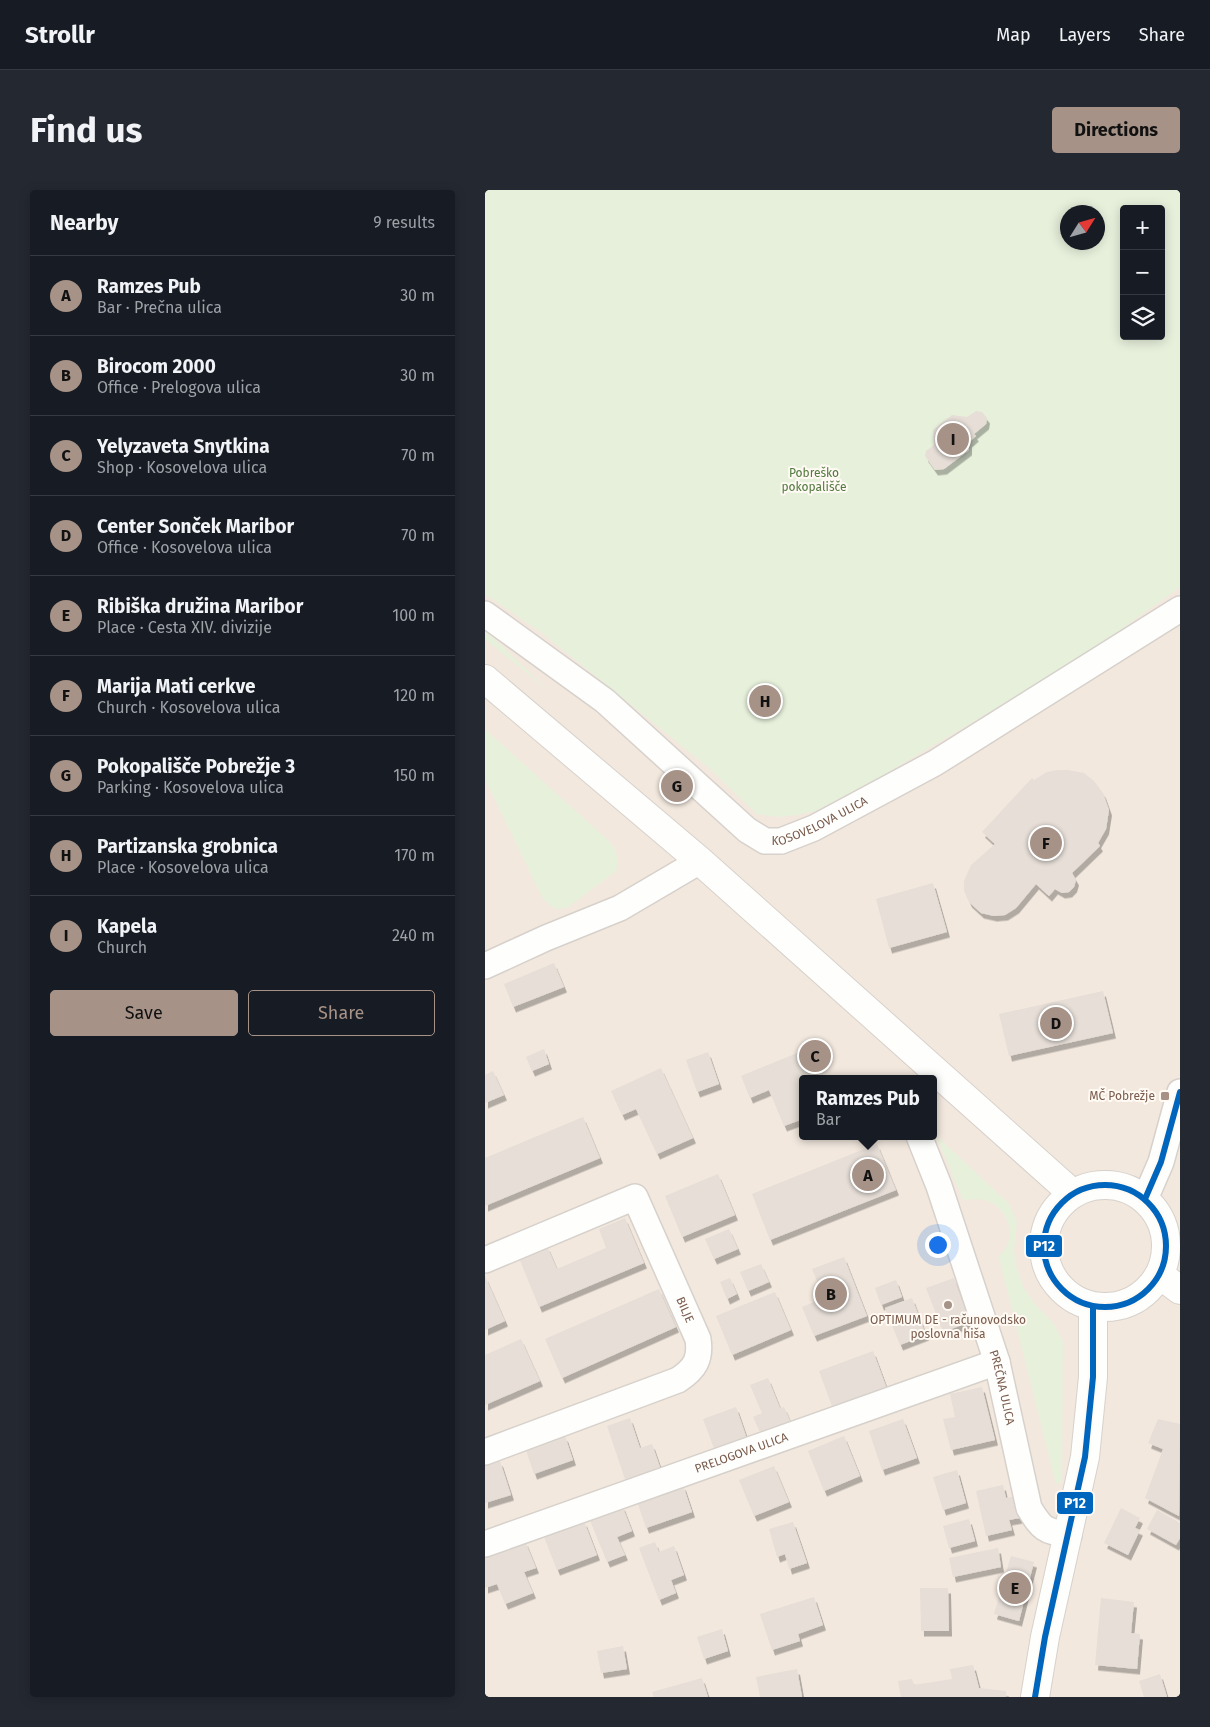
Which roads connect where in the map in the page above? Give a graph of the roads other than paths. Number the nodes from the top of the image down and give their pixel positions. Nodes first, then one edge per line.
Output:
1 (1180, 609) edge
2 (485, 614) edge
3 (485, 679) edge
4 (700, 861) junction
5 (485, 966) edge
6 (1180, 1092) edge
7 (921, 1140) edge
8 (1072, 1193) junction
9 (1145, 1198) junction
10 (485, 1260) edge
11 (1170, 1282) edge
12 (1093, 1307) junction
13 (997, 1362) junction
14 (485, 1452) edge
15 (1069, 1535) junction
16 (485, 1544) edge
17 (1035, 1697) edge

1 - 2 street, KOSOVELOVA ULICA
3 - 4 street
4 - 5 street
4 - 8 street
6 - 9 street
7 - 13 street, PREČNA ULICA
8 - 9 street
8 - 12 street
9 - 11 street
10 - 14 street, BILJE
11 - 12 street
12 - 15 street
13 - 15 street, PREČNA ULICA
13 - 16 street, PRELOGOVA ULICA
15 - 17 street

